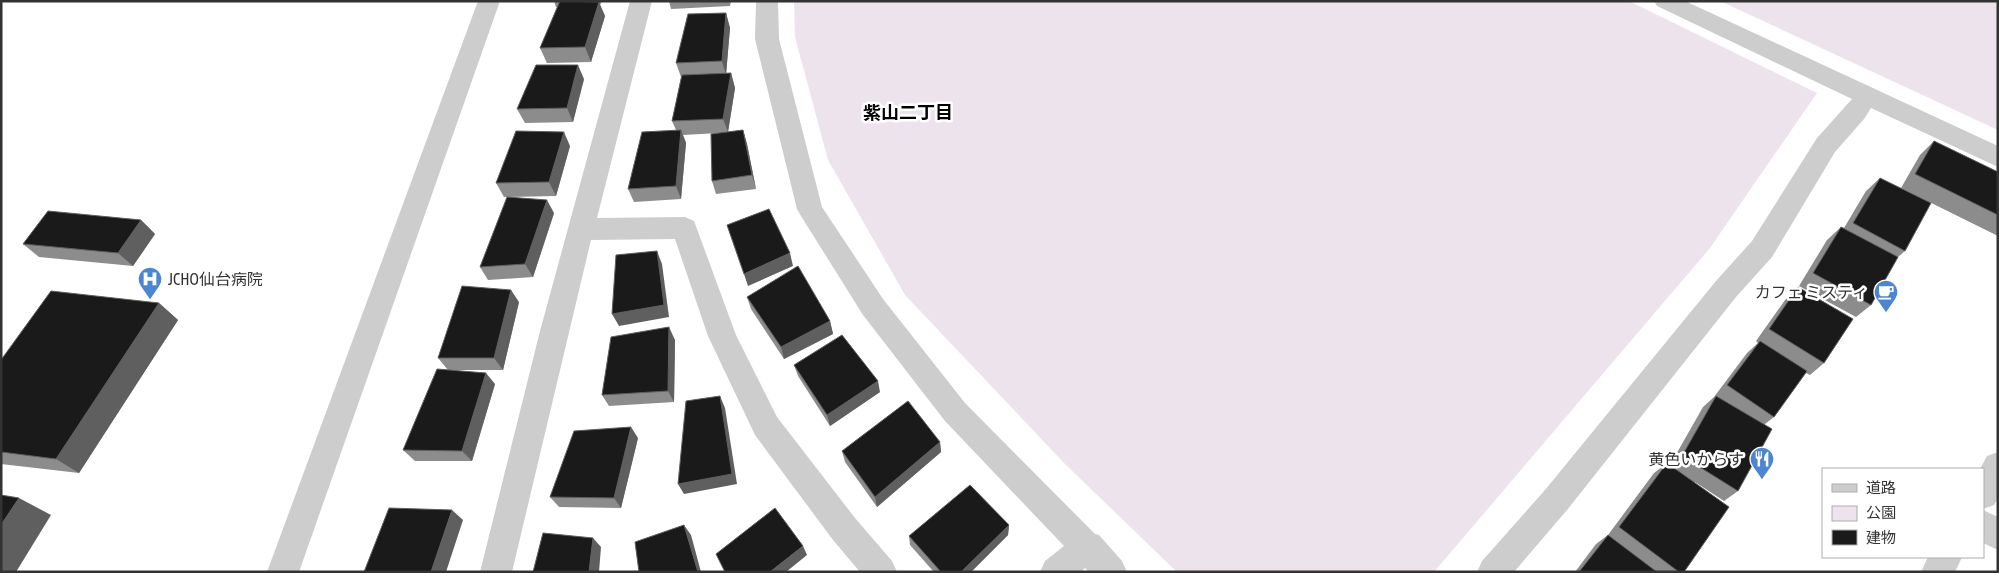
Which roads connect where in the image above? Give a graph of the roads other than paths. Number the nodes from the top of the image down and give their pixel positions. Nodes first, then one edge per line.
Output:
1 (489, 1) edge
2 (641, 1) edge
3 (767, 1) edge
4 (1665, 1) edge
5 (1867, 95) junction
6 (1998, 157) edge
7 (581, 229) junction
8 (1998, 466) edge
9 (1984, 492) edge
10 (1984, 526) edge
11 (1998, 535) edge
12 (1088, 546) junction
13 (1945, 558) edge
14 (873, 569) edge
15 (283, 572) edge
16 (496, 572) edge
17 (1056, 572) edge
18 (1111, 572) edge
19 (1493, 572) edge
20 (1937, 572) edge

1 - 15 street
2 - 7 street
3 - 12 street
4 - 5 street
5 - 6 street
5 - 19 street
7 - 14 street
7 - 16 street
8 - 9 street
10 - 11 street
12 - 17 street
12 - 18 street
13 - 20 street

